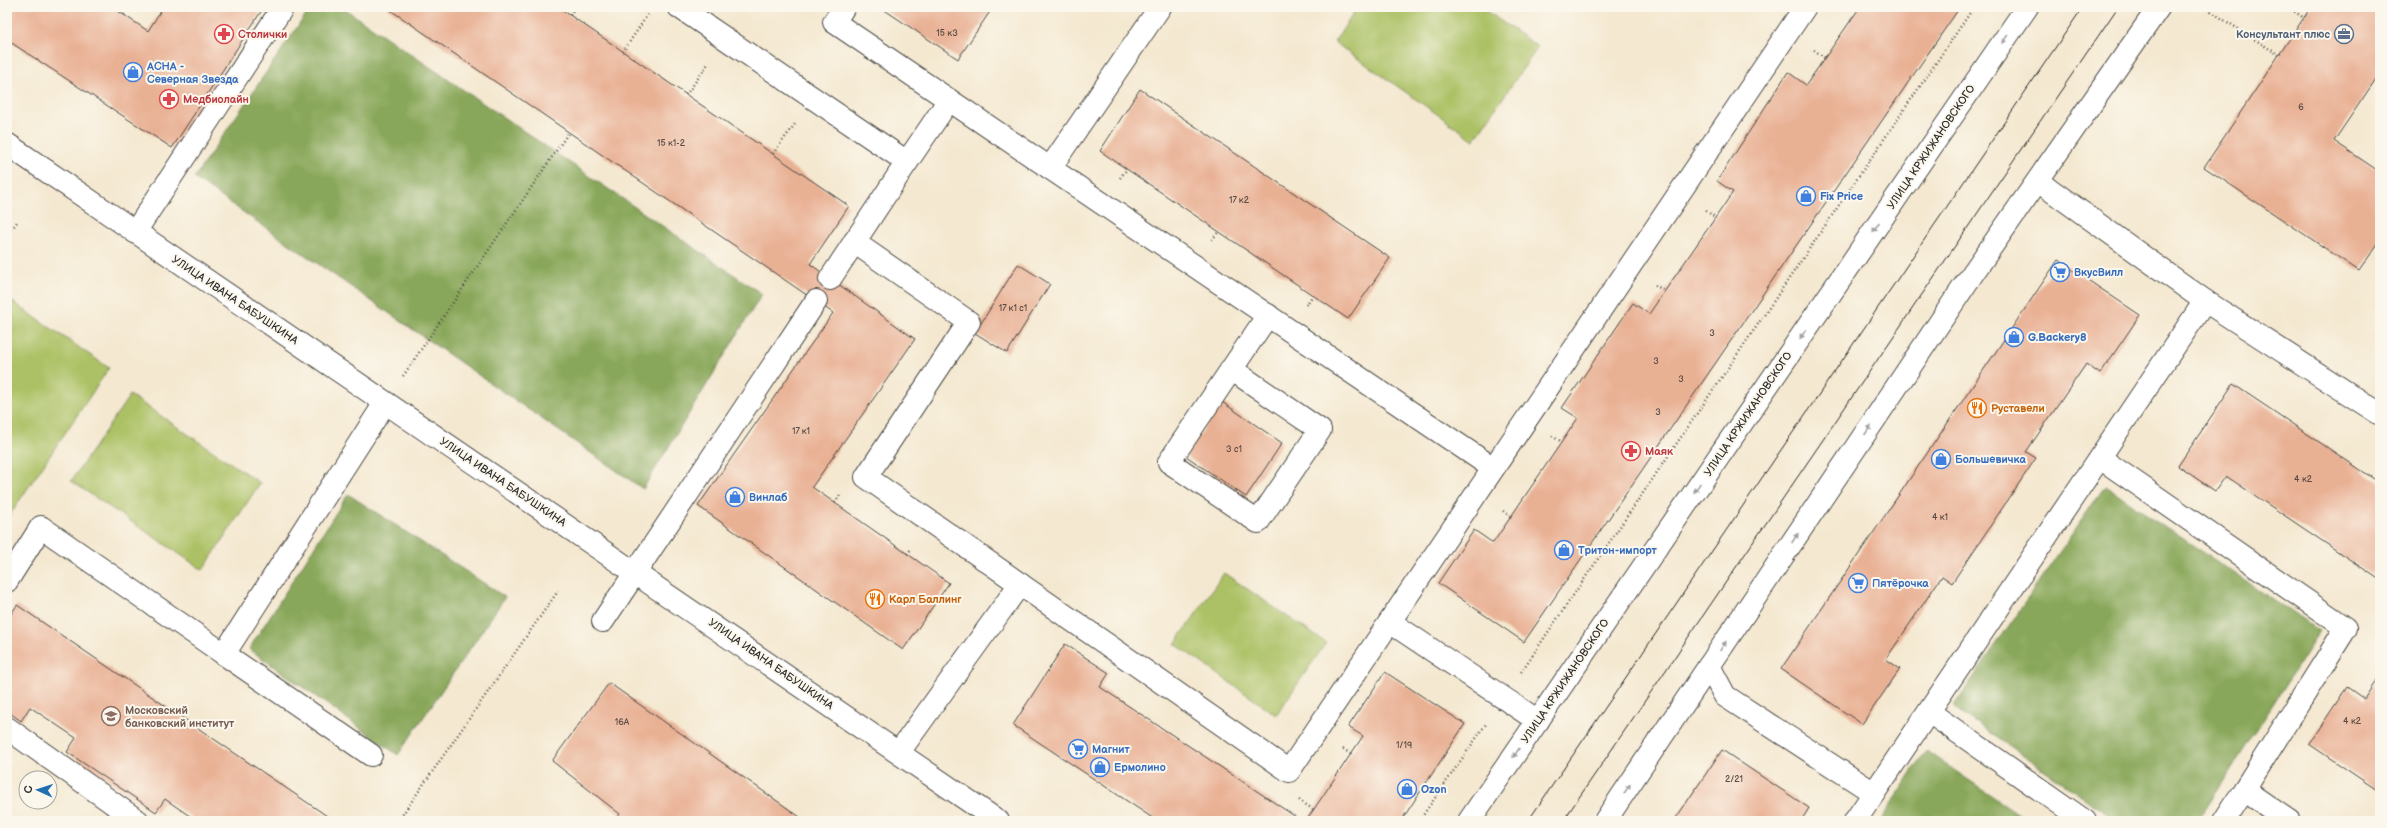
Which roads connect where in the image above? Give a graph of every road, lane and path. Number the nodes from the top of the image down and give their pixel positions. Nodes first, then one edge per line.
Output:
1 (128, 7) edge
2 (283, 7) edge
3 (575, 7) edge
4 (653, 7) edge
5 (679, 7) edge
6 (844, 7) edge
7 (1160, 7) edge
8 (1805, 7) edge
9 (1974, 7) edge
10 (2027, 7) edge
11 (2159, 7) edge
12 (2204, 7) edge
13 (2288, 7) edge
14 (124, 15) dead end
15 (570, 15) dead end
16 (2304, 18) dead end
17 (726, 39) junction
18 (623, 52) dead end
19 (2279, 55) dead end
20 (686, 95) dead end
21 (813, 98) junction
22 (949, 100) junction
23 (569, 132) dead end
24 (7, 144) edge
25 (773, 154) dead end
26 (908, 162) junction
27 (1050, 168) junction
28 (2038, 181) junction
29 (17, 222) dead end
30 (135, 232) junction
31 (7, 236) edge
32 (854, 242) junction
33 (830, 279) dead end
34 (816, 300) dead end
35 (2205, 301) junction
36 (1268, 315) junction
37 (1231, 369) junction
38 (385, 403) junction
39 (2380, 414) edge
40 (2100, 458) junction
41 (1493, 468) junction
42 (636, 571) junction
43 (7, 581) edge
44 (1020, 584) junction
45 (558, 591) dead end
46 (603, 621) dead end
47 (1390, 622) junction
48 (224, 654) junction
49 (1709, 666) junction
50 (1503, 700) junction
51 (1929, 712) junction
52 (1538, 721) junction
53 (7, 728) edge
54 (900, 752) junction
55 (371, 755) dead end
56 (2244, 790) junction
57 (1874, 793) junction
58 (138, 821) edge
59 (398, 821) edge
60 (998, 821) edge
61 (1419, 821) edge
62 (1469, 821) edge
63 (1605, 821) edge
64 (1855, 821) edge
65 (2085, 821) edge
66 (2224, 821) edge
67 (2289, 821) edge

1 - 14 path
2 - 30 street
3 - 15 path
4 - 18 path
5 - 17 street
6 - 22 street
7 - 27 street
8 - 41 street
9 - 50 path
10 -> 52 street, УЛИЦА КРЖИЖАНОВСКОГО
11 - 28 street
12 - 19 path
13 - 16 path
17 - 20 path
17 - 21 street
21 - 25 path
21 - 26 street
22 - 26 street
22 - 27 street
23 - 38 path
24 - 30 street, УЛИЦА ИВАНА БАБУШКИНА
26 - 32 street
27 - 36 street
28 - 35 street
49 -> 28 street
29 - 31 path
30 - 38 street, УЛИЦА ИВАНА БАБУШКИНА
32 - 33 street
32 - 44 street
34 - 42 street
35 - 39 street
35 - 40 street
36 - 37 street
36 - 41 street
37 - 37 street
38 - 42 street, УЛИЦА ИВАНА БАБУШКИНА
38 - 48 street
40 - 51 street
40 - 56 street
41 - 47 street
42 - 46 street
42 - 54 street, УЛИЦА ИВАНА БАБУШКИНА
43 - 48 street
44 - 47 street
44 - 54 street
45 - 59 path
47 - 50 street
48 - 55 street
49 - 57 street
63 -> 49 street
50 - 52 street
50 - 61 path
51 - 57 street
51 - 65 street
52 -> 62 street, УЛИЦА КРЖИЖАНОВСКОГО
53 - 58 street
54 - 60 street, УЛИЦА ИВАНА БАБУШКИНА
56 - 66 street
56 - 67 street
57 - 64 street

